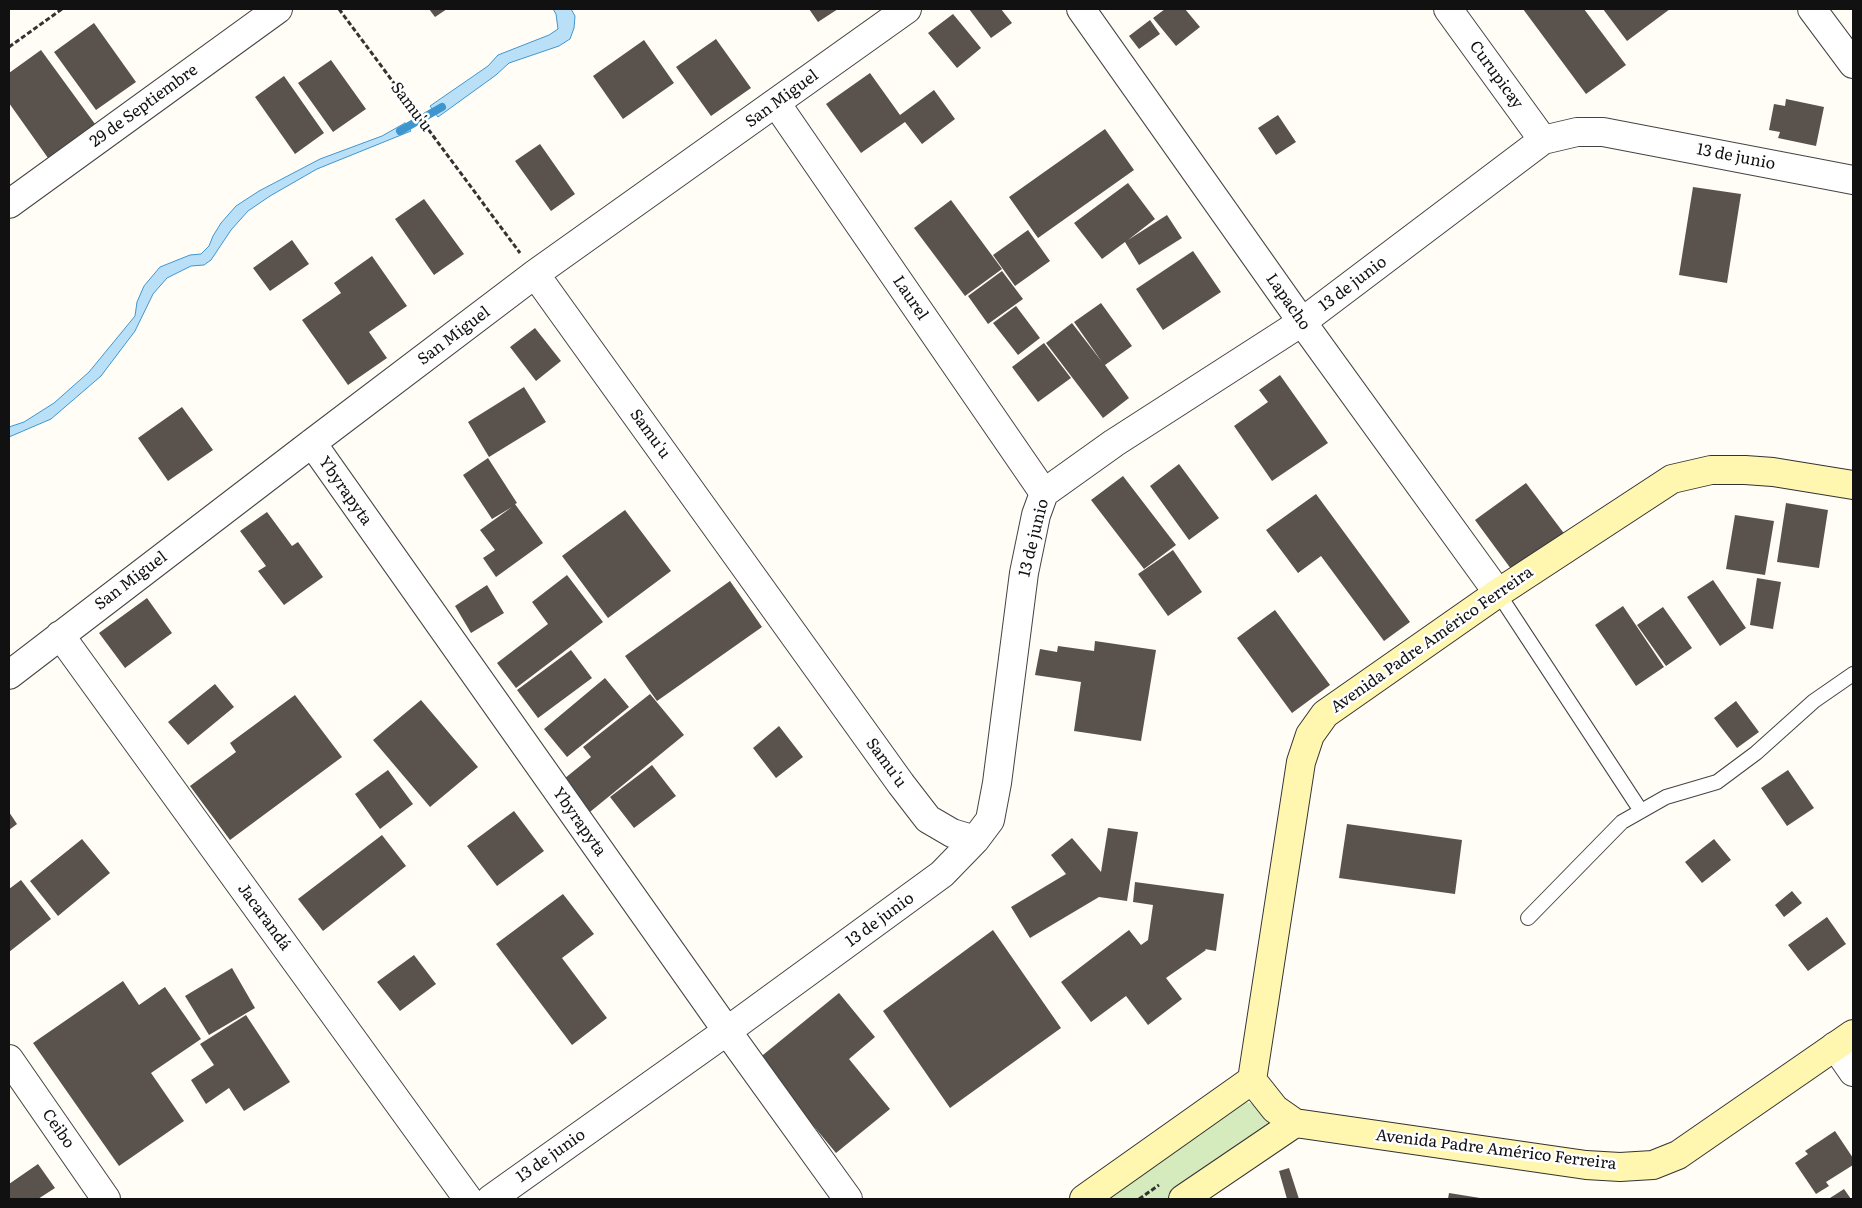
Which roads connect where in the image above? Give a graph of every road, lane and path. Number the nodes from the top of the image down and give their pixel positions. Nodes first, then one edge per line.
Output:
1 (62, 9) edge
2 (278, 9) edge
3 (339, 9) edge
4 (907, 9) edge
5 (1081, 9) edge
6 (1448, 9) edge
7 (1812, 9) edge
8 (9, 47) edge
9 (1853, 64) edge
10 (776, 103) junction
11 (1543, 140) junction
12 (1853, 180) edge
13 (9, 204) edge
14 (536, 274) junction
15 (1302, 322) junction
16 (312, 443) junction
17 (1853, 485) edge
18 (1044, 493) junction
19 (1498, 593) junction
20 (60, 635) junction
21 (1853, 674) edge
22 (9, 675) edge
23 (1641, 810) junction
24 (975, 840) junction
25 (1528, 918) dead end
26 (727, 1031) junction
27 (1844, 1040) edge
28 (9, 1059) edge
29 (1853, 1072) edge
30 (1252, 1080) junction
31 (1295, 1123) junction
32 (106, 1199) edge
33 (468, 1199) edge
34 (491, 1199) edge
35 (848, 1199) edge
36 (1084, 1199) edge
37 (1183, 1199) edge

1 - 8 path
2 - 13 street, 29 de Septiembre
3 - 14 path, Samu'u
4 - 10 street, San Miguel
5 - 15 street, Lapacho
6 - 11 street, Curupicay
7 - 9 street
10 - 14 street, San Miguel
10 - 18 street, Laurel
11 - 12 street, 13 de junio
11 - 15 street, 13 de junio
14 - 16 street, San Miguel
14 - 24 street, Samu'u
15 - 18 street, 13 de junio
15 - 19 street, Lapacho
16 - 20 street, San Miguel
16 - 26 street, Ybyrapyta
17 - 19 street, Avenida Padre Américo Ferreira
18 - 24 street, 13 de junio
19 - 23 lane
19 - 30 street, Avenida Padre Américo Ferreira
20 - 22 street, San Miguel
20 - 33 street, Jacarandá
21 - 23 lane
23 - 25 lane
24 - 26 street, 13 de junio
26 - 34 street, 13 de junio
26 - 35 street, Ybyrapyta
27 - 29 street
27 - 31 street, Avenida Padre Américo Ferreira
28 - 32 street, Ceibo
30 - 31 street
30 - 36 street
31 - 37 street

